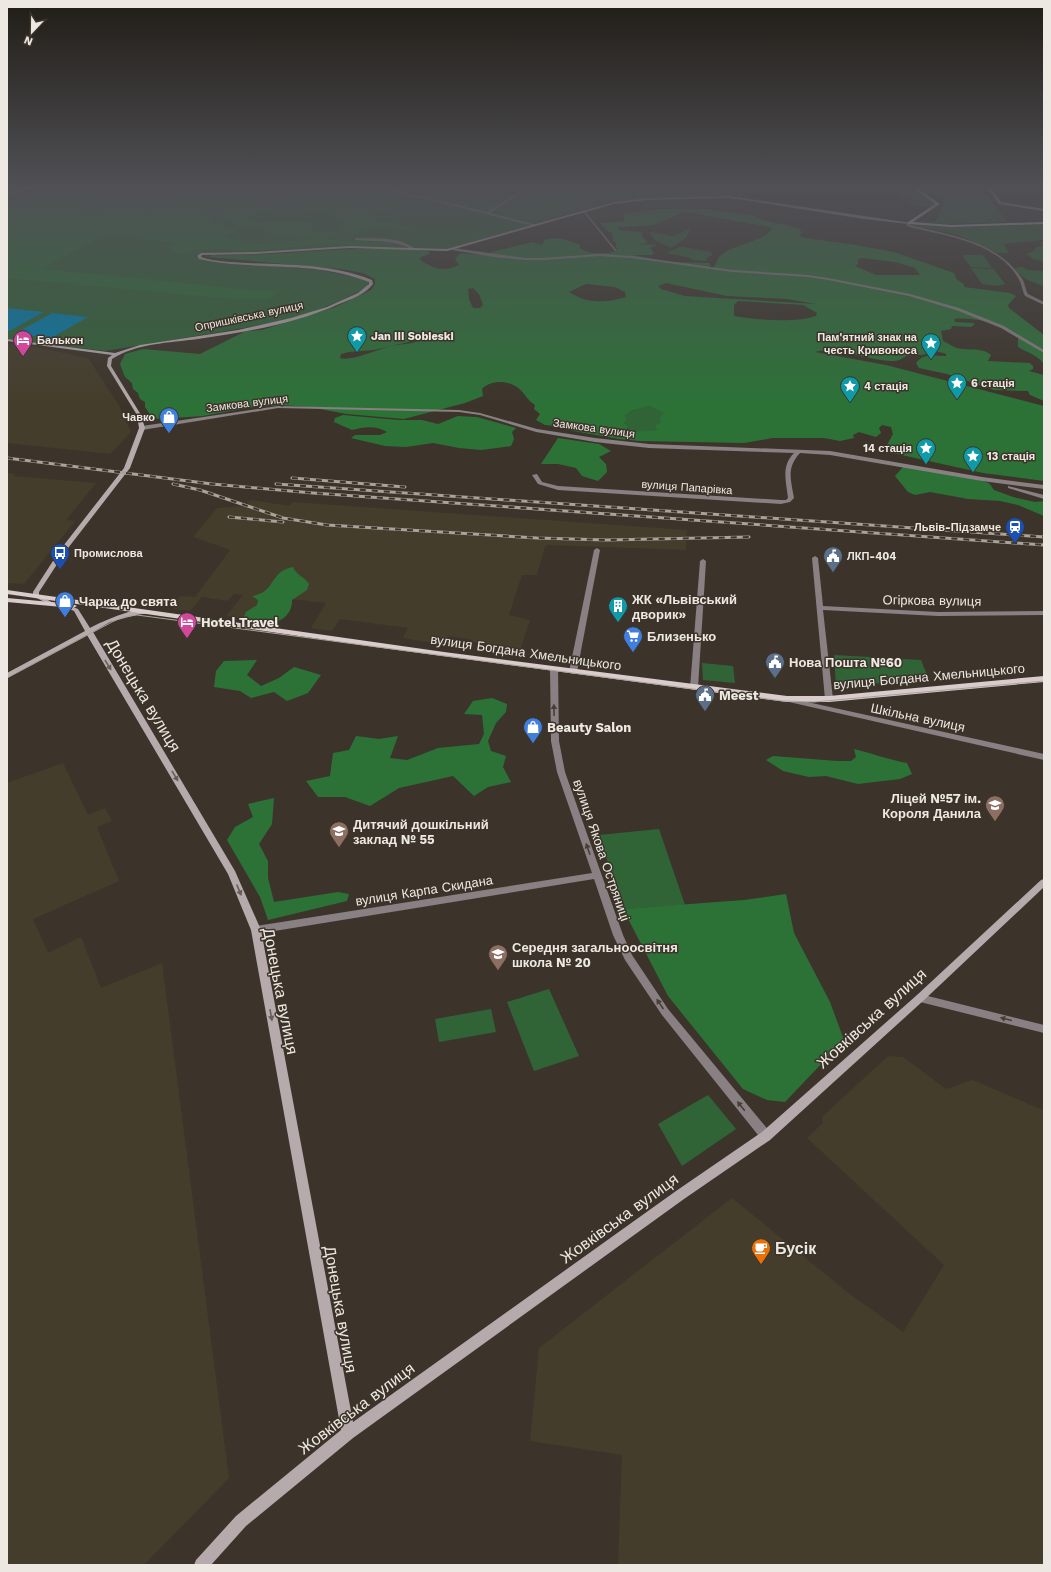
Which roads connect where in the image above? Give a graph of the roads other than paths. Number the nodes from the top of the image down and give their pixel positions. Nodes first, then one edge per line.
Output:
1 (216, 260) edge
2 (661, 260) edge
3 (1003, 260) edge
4 (1029, 297) junction
5 (1044, 299) edge
6 (1044, 304) edge
7 (7, 340) edge
8 (1044, 352) edge
9 (115, 354) junction
10 (142, 428) junction
11 (799, 451) junction
12 (535, 475) dead end
13 (982, 479) junction
14 (1044, 487) edge
15 (1044, 497) edge
16 (597, 550) dead end
17 (815, 558) dead end
18 (704, 561) dead end
19 (7, 592) edge
20 (36, 595) junction
21 (7, 600) edge
22 (52, 604) junction
23 (63, 605) junction
24 (820, 608) junction
25 (147, 612) junction
26 (137, 613) junction
27 (1044, 613) edge
28 (188, 619) junction
29 (88, 632) junction
30 (554, 669) junction
31 (573, 672) junction
32 (7, 676) edge
33 (1044, 678) edge
34 (694, 688) junction
35 (829, 698) junction
36 (787, 699) junction
37 (1044, 757) edge
38 (597, 875) junction
39 (1044, 882) edge
40 (256, 930) junction
41 (920, 998) junction
42 (1044, 1029) edge
43 (766, 1136) junction
44 (348, 1433) junction
45 (207, 1563) edge

1 - 9 main road, Опришківська вулиця
2 - 8 street
3 - 4 street
4 - 5 street
4 - 6 street
7 - 9 main road
9 - 10 main road
10 - 11 street, Замкова вулиця
10 - 20 main road
11 - 12 street, вулиця Папарівка
11 - 13 street, Замкова вулиця
13 - 14 street, Замкова вулиця
13 - 15 street
16 - 31 street
17 - 24 street
18 - 34 street
19 - 20 main road, вулиця Богдана Хмельницького
20 - 22 main road
20 - 25 main road, вулиця Богдана Хмельницького
21 - 22 main road
22 - 23 main road
23 - 26 main road
23 - 29 main road, Донецька вулиця
24 - 27 street, Огіркова вулиця
24 - 35 street
25 - 26 main road
25 - 28 main road, вулиця Богдана Хмельницького
26 - 28 main road
26 - 29 main road
28 - 30 main road, вулиця Богдана Хмельницького
29 - 32 main road
29 -> 40 main road, Донецька вулиця
30 - 31 main road, вулиця Богдана Хмельницького
38 -> 30 street, вулиця Якова Остряниці
31 - 34 main road, вулиця Богдана Хмельницького
33 - 35 main road, вулиця Богдана Хмельницького
34 - 36 main road, вулиця Богдана Хмельницького
35 - 36 main road, вулиця Богдана Хмельницького
36 - 37 street, Шкільна вулиця
38 - 40 street, вулиця Карпа Скидана
43 -> 38 street, вулиця Якова Остряниці
39 - 41 main road, Жовківська вулиця
40 -> 44 main road, Донецька вулиця
42 -> 41 street
41 - 43 main road, Жовківська вулиця
43 - 44 main road, Жовківська вулиця
44 - 45 main road, Жовківська вулиця

